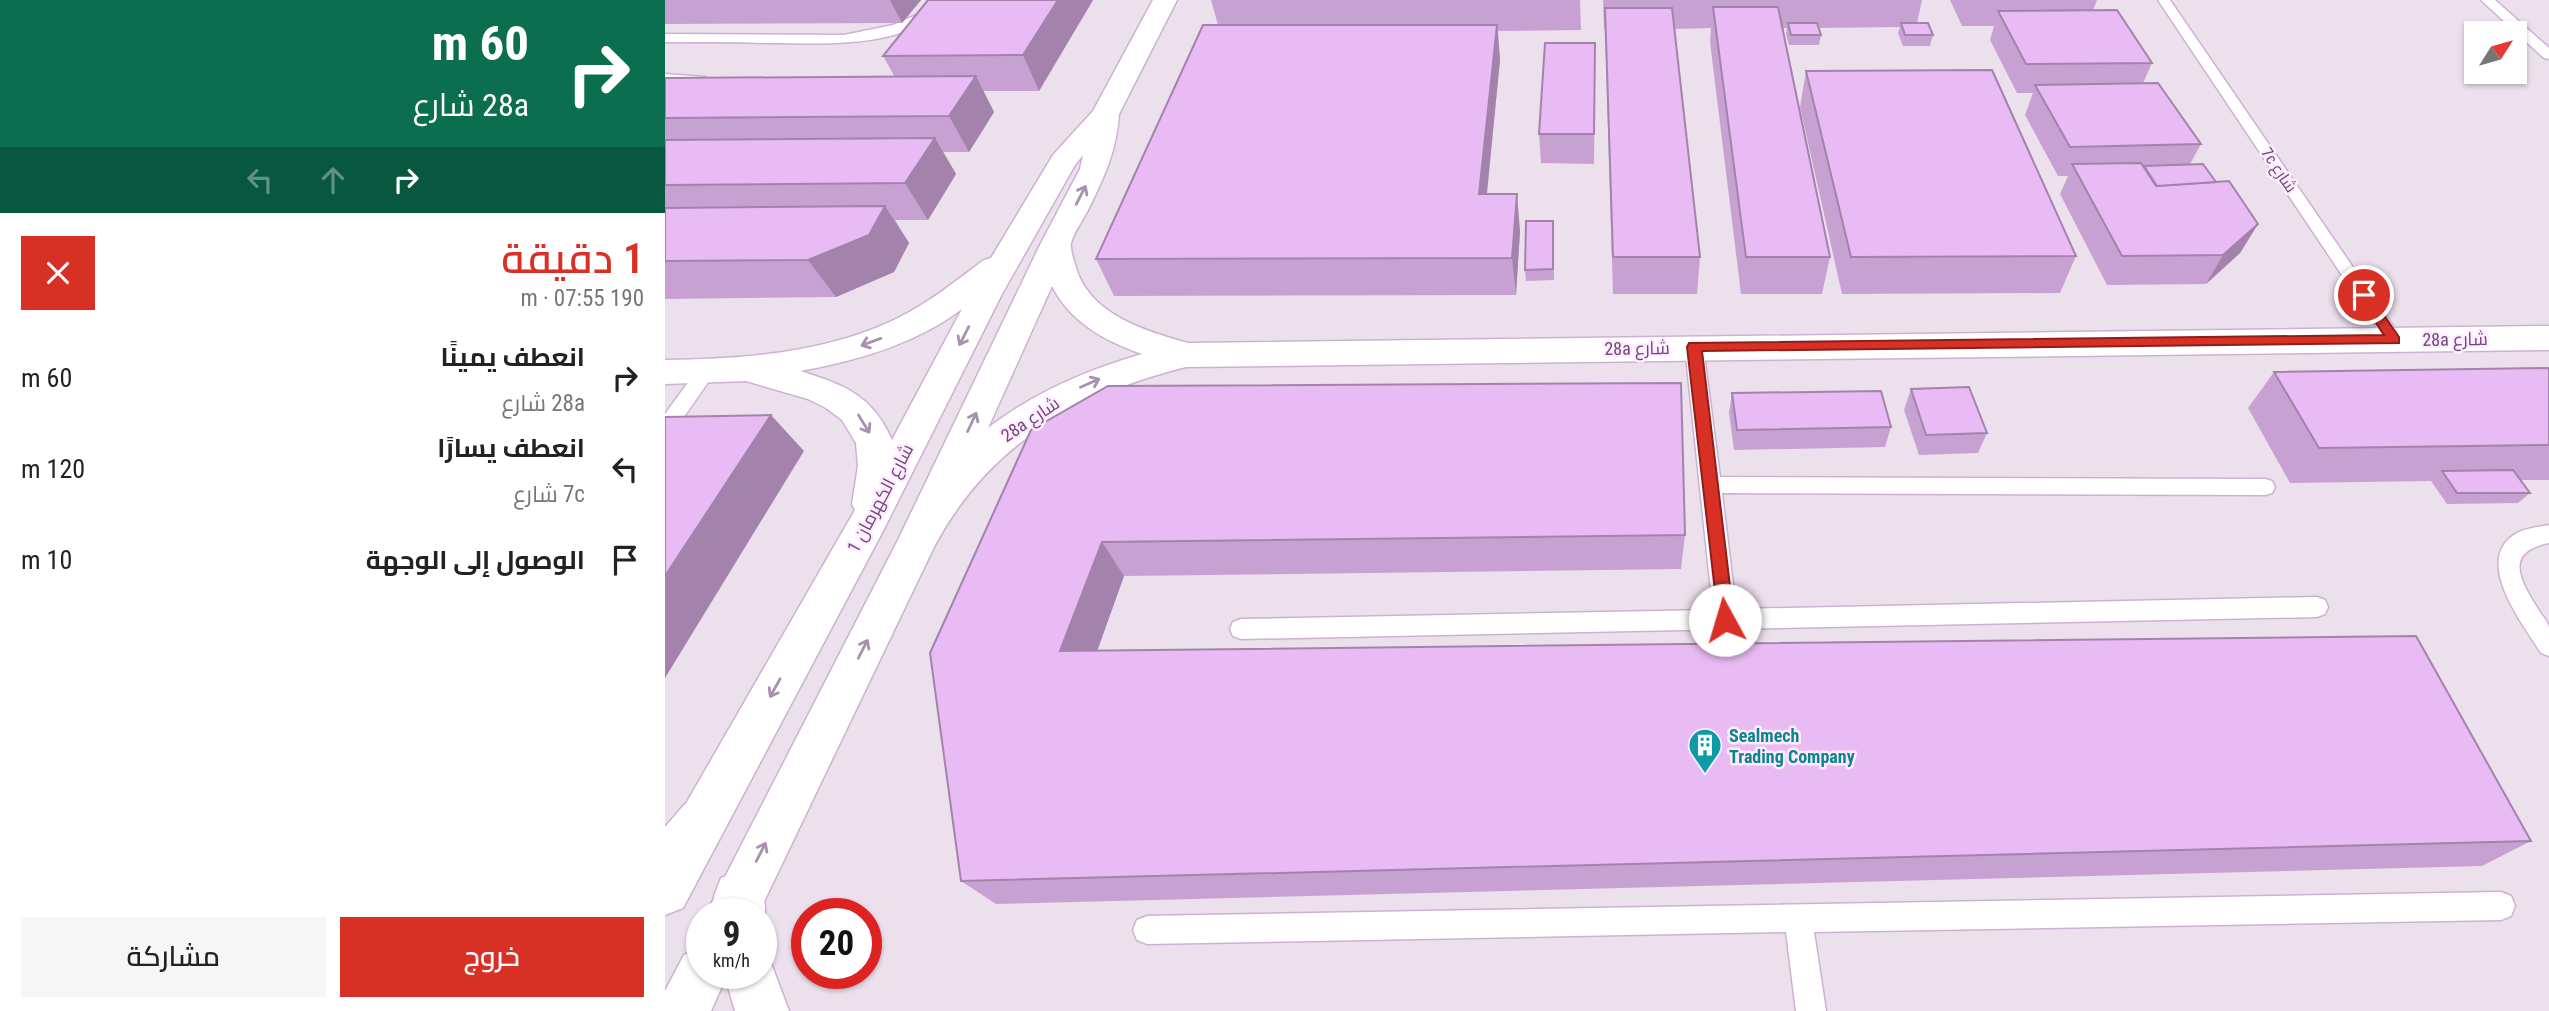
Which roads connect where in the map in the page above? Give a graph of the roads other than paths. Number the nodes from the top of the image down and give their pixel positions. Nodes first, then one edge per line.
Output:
1 (945, 0) edge
2 (1165, 0) edge
3 (2164, 0) edge
4 (2487, 0) edge
5 (665, 38) edge
6 (2549, 55) edge
7 (665, 78) edge
8 (725, 84) edge
9 (1105, 114) junction
10 (1055, 245) junction
11 (1010, 254) junction
12 (2549, 338) edge
13 (2394, 340) junction
14 (1694, 347) junction
15 (1186, 355) junction
16 (722, 371) junction
17 (665, 372) edge
18 (665, 429) edge
19 (1710, 485) junction
20 (2265, 487) dead end
21 (869, 520) junction
22 (2549, 534) edge
23 (917, 542) junction
24 (2316, 607) dead end
25 (1725, 620) junction
26 (1241, 629) dead end
27 (2549, 646) edge
28 (701, 821) junction
29 (665, 864) edge
30 (665, 890) edge
31 (742, 898) edge
32 (2501, 906) dead end
33 (1798, 919) junction
34 (1147, 930) dead end
35 (694, 989) edge
36 (755, 989) edge
37 (683, 1011) edge
38 (762, 1011) edge
39 (1811, 1011) edge

1 - 5 lane
2 - 9 street, شارع الكهرمان 1
3 - 13 lane, 7c شارع
4 - 6 lane
7 - 8 lane
10 -> 9 street, شارع الكهرمان 1
9 - 11 street, شارع الكهرمان 1
10 - 15 street, 28a شارع
23 -> 10 street, شارع الكهرمان 1
11 -> 16 street
11 -> 21 street, شارع الكهرمان 1
12 - 13 street, 28a شارع
13 - 14 street, 28a شارع
14 - 15 street, 28a شارع
14 - 19 lane
23 -> 15 street, 28a شارع
16 - 17 street
16 - 18 lane
16 -> 21 street
19 - 20 lane
19 - 25 lane
21 -> 28 street, شارع الكهرمان 1
22 - 27 lane
31 -> 23 street, شارع الكهرمان 1
24 - 25 lane
25 - 26 lane
28 - 29 street
28 - 30 street, شارع الكهرمان 1
32 - 33 lane
33 - 34 lane
33 - 39 lane
35 - 37 street
36 - 38 street

